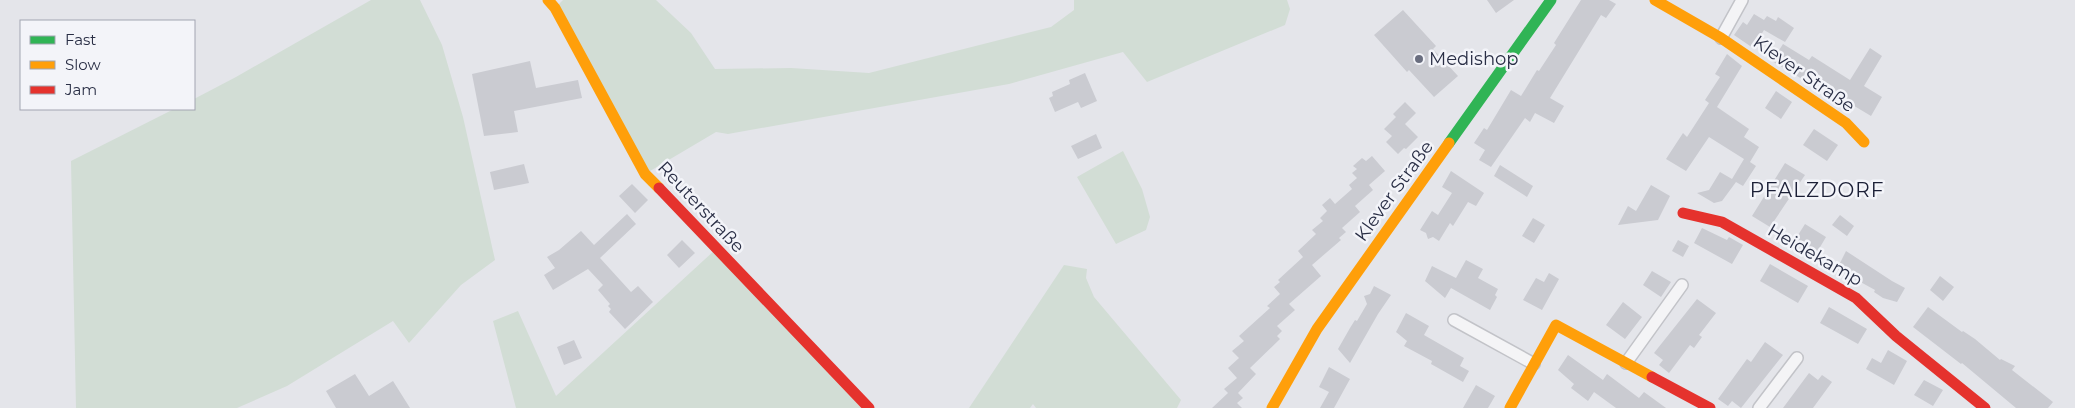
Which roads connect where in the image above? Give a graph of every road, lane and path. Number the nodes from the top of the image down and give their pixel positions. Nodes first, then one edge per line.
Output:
1 (548, 0) edge
2 (1551, 0) edge
3 (1655, 0) edge
4 (1742, 0) edge
5 (1721, 38) junction
6 (1864, 142) dead end
7 (1683, 213) dead end
8 (1682, 285) dead end
9 (1454, 320) dead end
10 (1797, 358) dead end
11 (1626, 363) junction
12 (1534, 364) junction
13 (869, 408) edge
14 (1272, 408) edge
15 (1510, 408) edge
16 (1710, 408) edge
17 (1759, 408) edge
18 (1985, 408) edge

1 - 13 street, Reuterstraße
2 - 14 street, Klever Straße
3 - 5 street, Klever Straße
4 - 5 street
5 - 6 street, Klever Straße
7 - 18 street, Heidekamp
8 - 11 street
9 - 12 street
10 - 17 street
11 - 12 street
11 - 16 street
12 - 15 street

